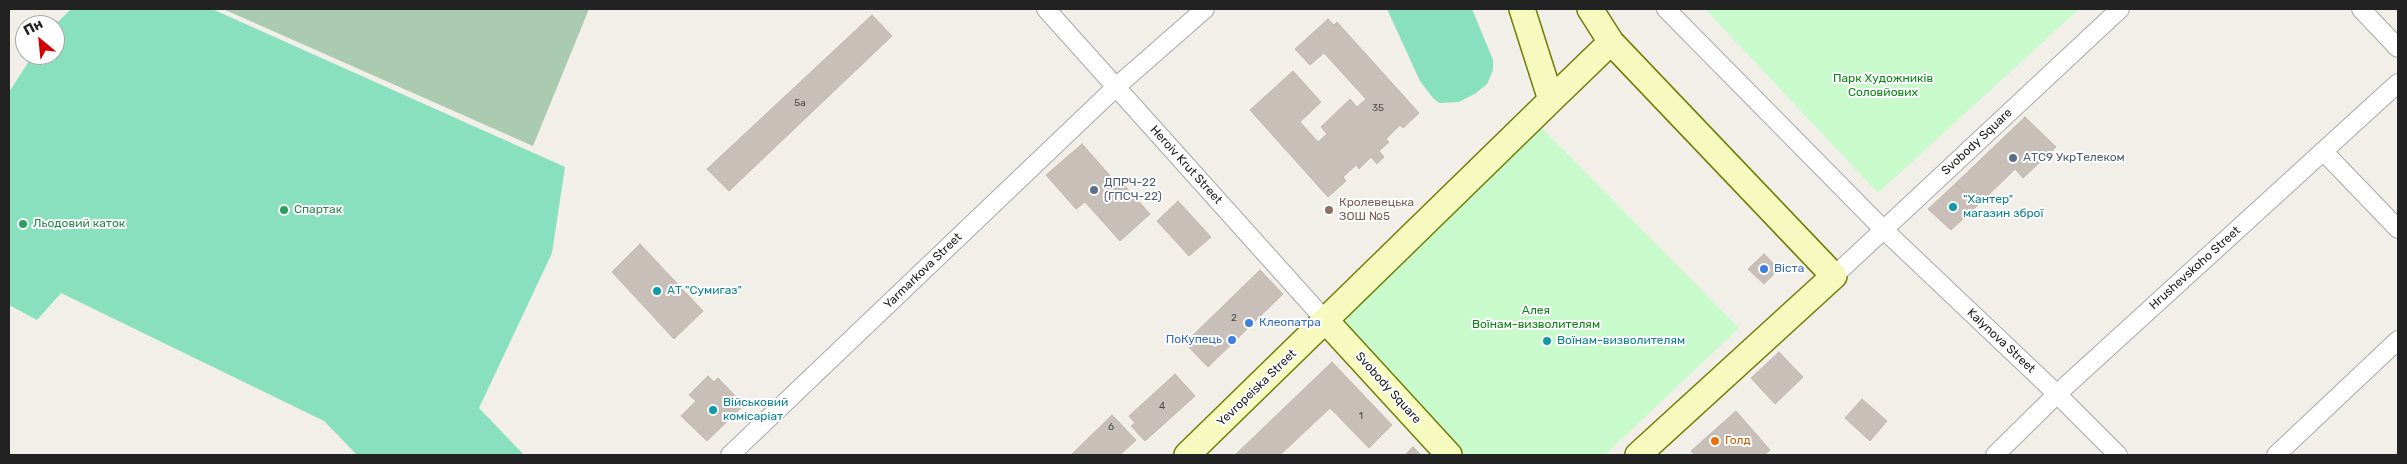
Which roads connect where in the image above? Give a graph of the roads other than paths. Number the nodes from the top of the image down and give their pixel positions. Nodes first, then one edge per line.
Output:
1 (1046, 9) edge
2 (1205, 9) edge
3 (1522, 9) edge
4 (1590, 9) edge
5 (1666, 9) edge
6 (2120, 9) edge
7 (2361, 9) edge
8 (1611, 42) junction
9 (2398, 48) edge
10 (2398, 83) edge
11 (1116, 87) junction
12 (1550, 100) junction
13 (2323, 151) junction
14 (1883, 229) junction
15 (2398, 229) edge
16 (1834, 276) junction
17 (1326, 321) junction
18 (2398, 340) edge
19 (2057, 394) junction
20 (730, 455) edge
21 (1188, 455) edge
22 (1449, 455) edge
23 (1638, 455) edge
24 (1994, 455) edge
25 (2118, 455) edge
26 (2276, 455) edge

1 - 11 street, Heroiv Krut Street
2 - 11 street, Yarmarkova Street
3 - 12 street
4 - 8 street
5 - 14 street, Kalynova Street
6 - 14 street, Svobody Square
7 - 9 street
8 - 12 street
8 - 16 street
10 - 13 street, Hrushevskoho Street
11 - 17 street, Heroiv Krut Street
11 - 20 street, Yarmarkova Street
12 - 17 street, Yevropeiska Street
13 - 15 street
13 - 19 street, Hrushevskoho Street
14 - 16 street, Svobody Square
14 - 19 street, Kalynova Street
16 - 23 street, Svobody Square
17 - 21 street, Yevropeiska Street
17 - 22 street, Svobody Square
18 - 26 street
19 - 24 street, Hrushevskoho Street
19 - 25 street, Kalynova Street

